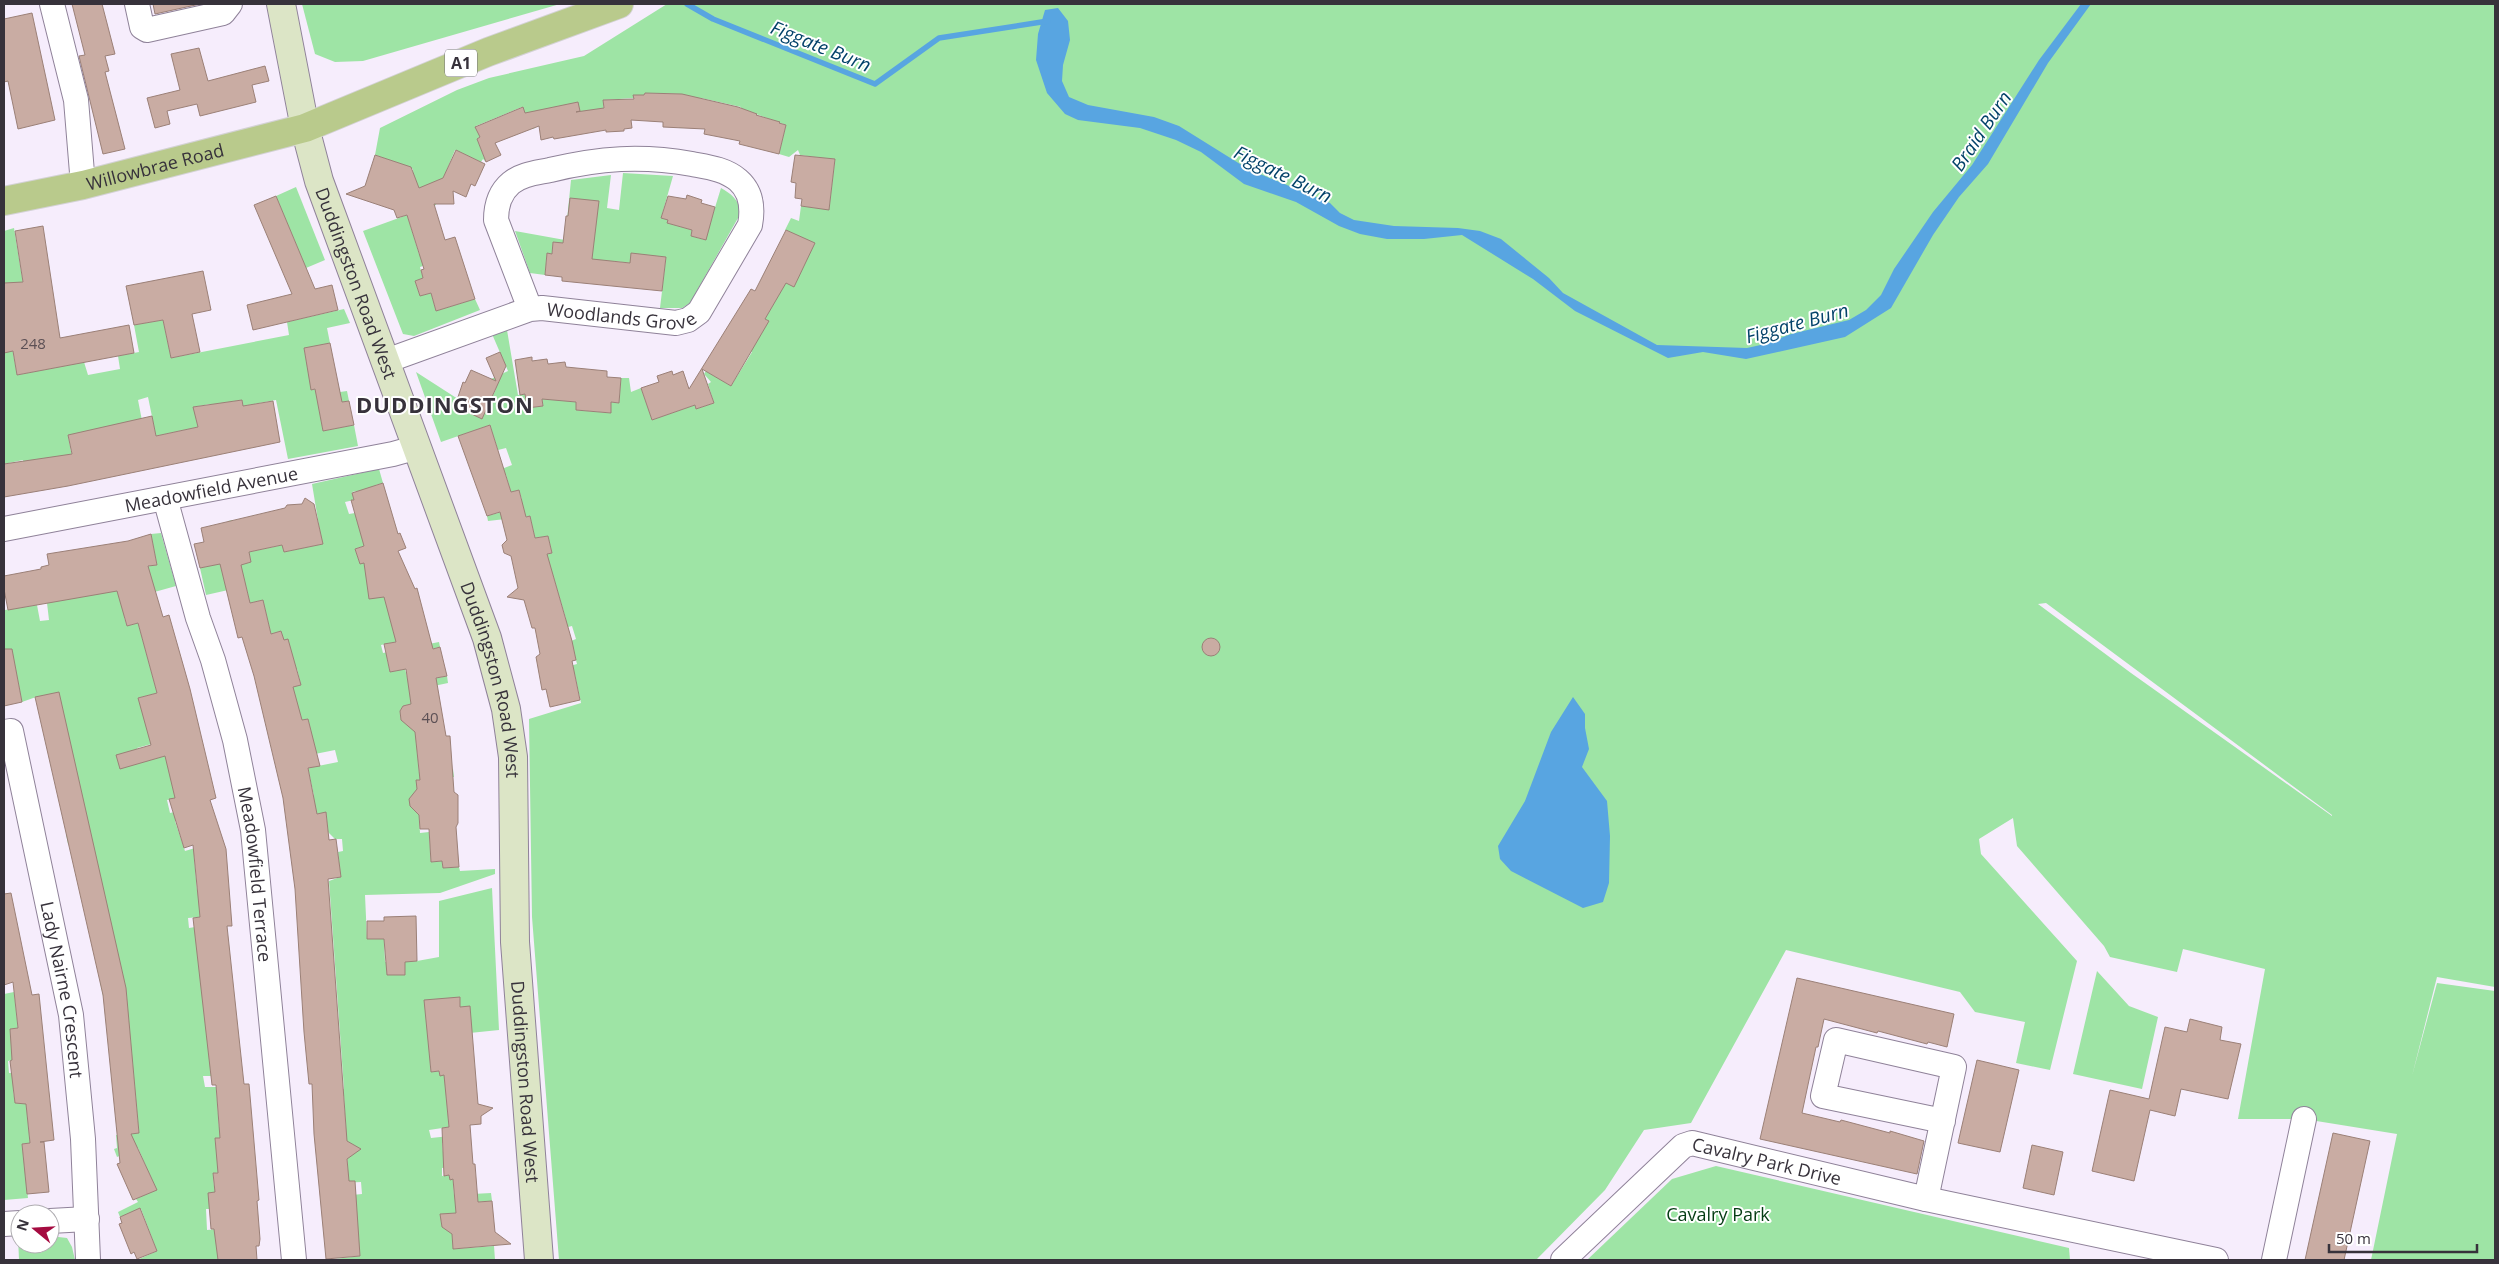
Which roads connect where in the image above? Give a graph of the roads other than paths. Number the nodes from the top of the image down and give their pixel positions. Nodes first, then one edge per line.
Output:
1 (52, 4) edge
2 (137, 4) edge
3 (230, 4) edge
4 (281, 4) edge
5 (619, 4) edge
6 (305, 128) junction
7 (83, 185) junction
8 (4, 202) edge
9 (530, 309) junction
10 (386, 361) junction
11 (418, 447) junction
12 (165, 498) junction
13 (4, 530) edge
14 (4, 732) edge
15 (2304, 1120) dead end
16 (1942, 1121) junction
17 (1926, 1199) junction
18 (87, 1219) junction
19 (60, 1221) edge
20 (88, 1260) edge
21 (294, 1260) edge
22 (538, 1260) edge
23 (1563, 1260) edge
24 (2216, 1260) edge
25 (2274, 1260) edge

1 - 7 street
2 - 3 street
4 - 6 street, Duddingston Road West
5 - 6 main road, A1
6 - 7 main road, Willowbrae Road / A1
6 - 10 street, Duddingston Road West
7 - 8 main road, Willowbrae Road / A1
9 - 9 street, Woodlands Grove
9 - 10 street, Woodlands Grove
10 - 11 street, Duddingston Road West
11 - 12 street, Meadowfield Avenue
11 - 22 street, Duddingston Road West
12 - 13 street, Meadowfield Avenue
12 - 21 street, Meadowfield Terrace
14 - 18 street, Lady Nairne Crescent
15 - 25 street
16 - 16 street
16 - 17 street
17 - 23 street, Cavalry Park Drive
17 - 24 street, Cavalry Park Drive
18 - 19 street
18 - 20 street, Lady Nairne Crescent

